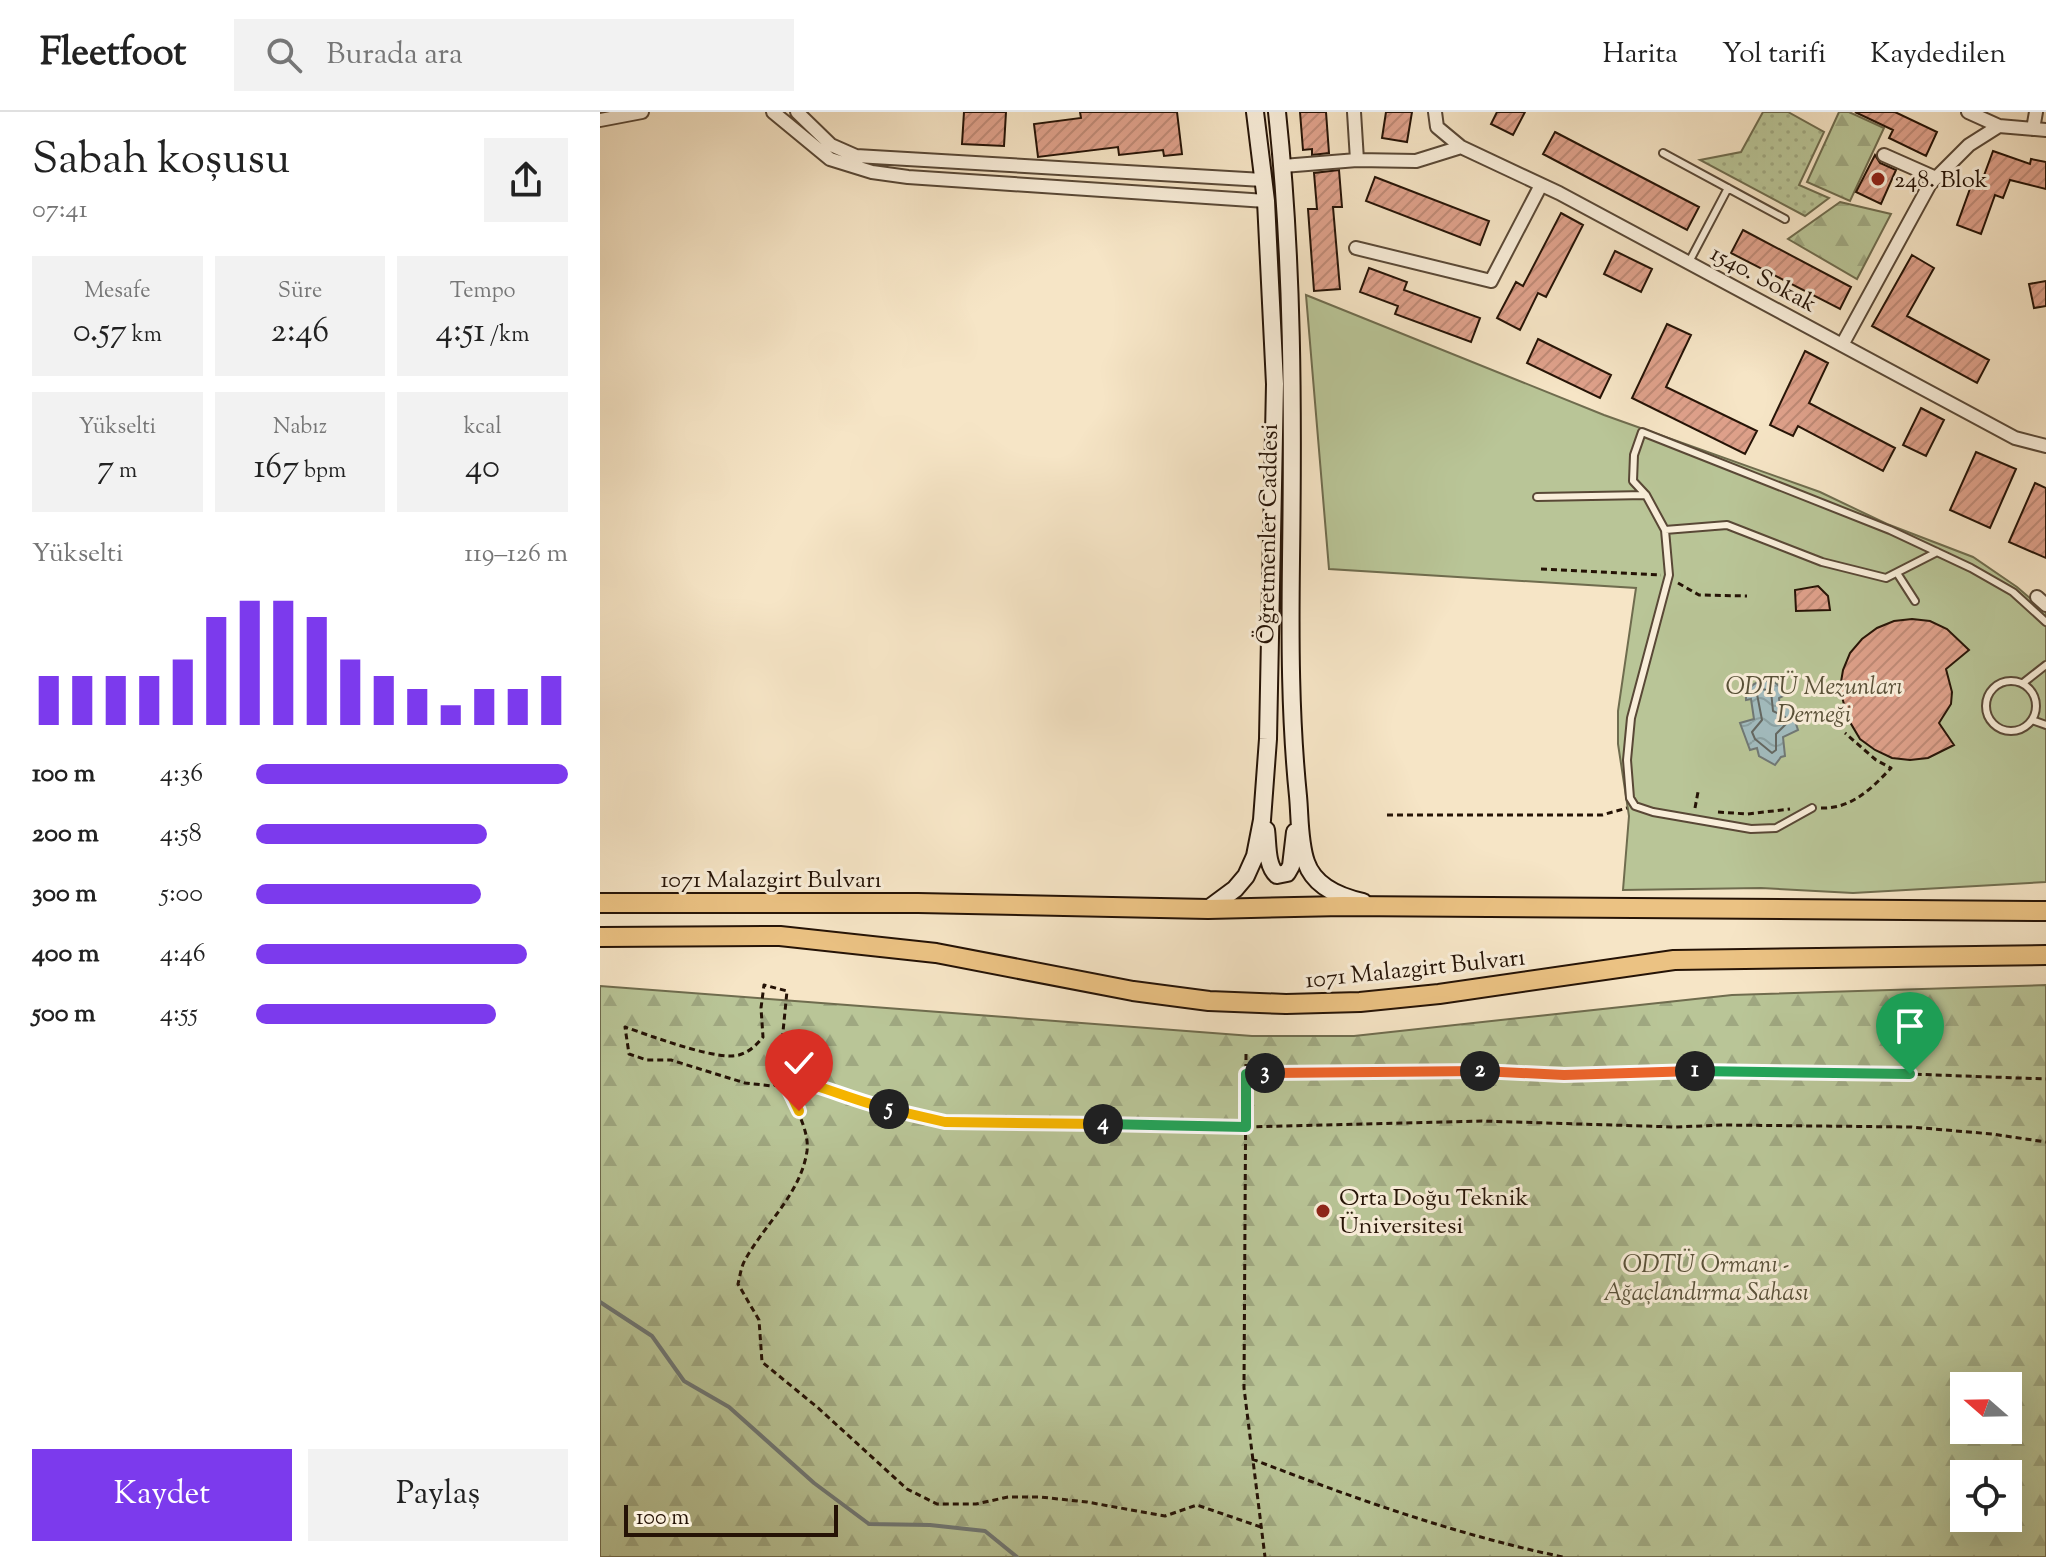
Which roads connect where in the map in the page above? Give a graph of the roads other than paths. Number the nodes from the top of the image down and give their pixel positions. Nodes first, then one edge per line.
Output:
1 (642, 112) edge
2 (773, 112) edge
3 (797, 112) edge
4 (1255, 112) edge
5 (1277, 112) edge
6 (1354, 112) edge
7 (1435, 112) edge
8 (1968, 112) edge
9 (2036, 112) edge
10 (600, 120) edge
11 (1999, 126) junction
12 (2040, 129) edge
13 (1461, 147) junction
14 (1663, 153) dead end
15 (1884, 155) dead end
16 (1357, 160) junction
17 (1283, 166) junction
18 (1936, 178) junction
19 (1263, 180) junction
20 (1541, 185) junction
21 (1728, 188) junction
22 (1266, 201) junction
23 (1785, 219) dead end
24 (1356, 248) dead end
25 (1689, 262) junction
26 (1842, 345) junction
27 (2046, 446) edge
28 (1646, 495) junction
29 (1537, 497) dead end
30 (1665, 530) junction
31 (1937, 552) junction
32 (1897, 573) junction
33 (1915, 601) dead end
34 (2046, 622) edge
35 (2046, 665) edge
36 (2023, 683) junction
37 (2032, 720) junction
38 (2046, 725) edge
39 (1297, 790) junction
40 (1264, 792) junction
41 (1812, 808) road end
42 (600, 903) edge
43 (1384, 907) junction
44 (1208, 909) junction
45 (2046, 911) edge
46 (600, 937) edge
47 (2046, 955) edge

1 - 10 street
2 - 22 street
3 - 19 street
4 - 19 main road, Öğretmenler Caddesi
5 - 17 main road, Öğretmenler Caddesi
6 - 16 street
7 - 13 street
8 - 11 street
9 - 12 street
11 - 12 street
11 - 18 street
13 - 16 street
13 - 20 street, 1540. Sokak
14 - 21 lane
15 - 18 street
16 - 17 street
17 - 39 main road, Öğretmenler Caddesi
18 - 26 street
19 - 22 main road, Öğretmenler Caddesi
20 - 24 street
20 - 25 street, 1540. Sokak
21 - 23 lane
21 - 25 lane
22 - 40 main road, Öğretmenler Caddesi
25 - 26 street, 1540. Sokak
26 - 27 street, 1540. Sokak
28 - 29 lane
28 - 30 lane
28 - 31 lane
30 - 32 lane
30 - 41 lane
31 - 32 lane
31 - 34 lane
32 - 33 lane
35 - 36 lane
36 - 37 lane
36 - 37 lane
37 - 38 lane
39 - 40 main road
39 - 43 main road, Öğretmenler Caddesi
40 - 44 main road, Öğretmenler Caddesi
42 - 44 main road, 1071 Malazgirt Bulvarı
43 - 44 main road, 1071 Malazgirt Bulvarı
43 - 45 main road, 1071 Malazgirt Bulvarı
46 - 47 main road, 1071 Malazgirt Bulvarı

